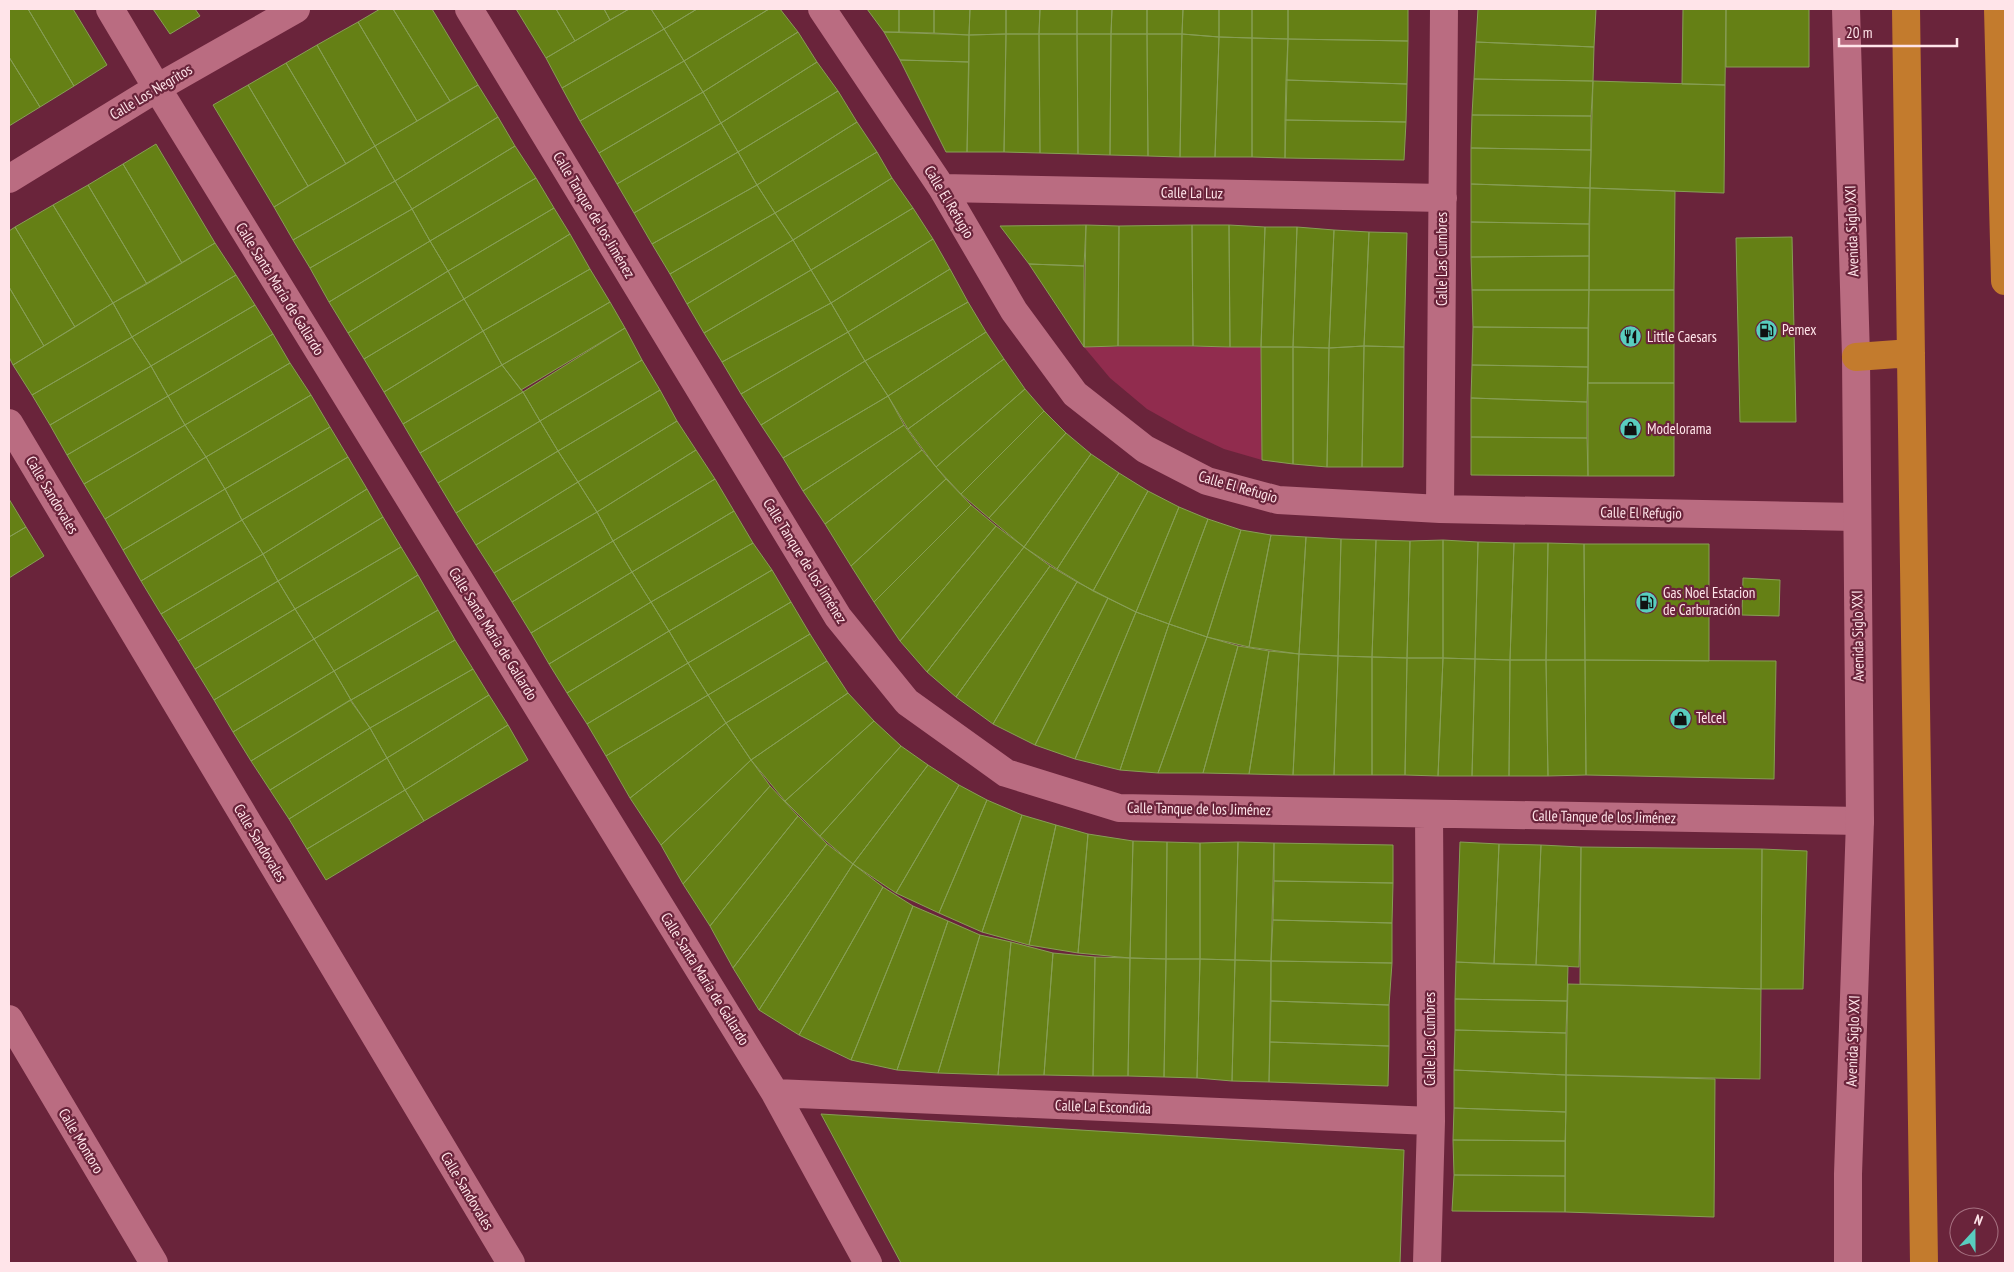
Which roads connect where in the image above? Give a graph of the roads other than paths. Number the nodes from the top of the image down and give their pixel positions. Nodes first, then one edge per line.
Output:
1 (110, 9) edge
2 (296, 9) edge
3 (469, 9) edge
4 (822, 9) edge
5 (1444, 9) edge
6 (1846, 9) edge
7 (1906, 9) edge
8 (1998, 9) edge
9 (157, 88) junction
10 (9, 179) edge
11 (942, 188) junction
12 (1443, 198) junction
13 (2005, 230) edge
14 (2005, 281) edge
15 (1912, 354) junction
16 (1856, 357) junction
17 (9, 423) edge
18 (1440, 509) junction
19 (1857, 517) junction
20 (1429, 814) junction
21 (1860, 821) junction
22 (9, 1019) edge
23 (775, 1093) junction
24 (1431, 1121) junction
25 (154, 1263) edge
26 (511, 1263) edge
27 (868, 1263) edge
28 (1427, 1263) edge
29 (1848, 1263) edge
30 (1924, 1263) edge

1 - 9 street, Calle Santa María de Gallardo
2 - 9 street, Calle Los Negritos
3 - 20 street, Calle Tanque de los Jiménez
4 - 11 street, Calle El Refugio
5 - 12 street, Calle Las Cumbres
6 - 16 street, Avenida Siglo XXI
7 - 15 highway
8 - 13 highway
9 - 10 street, Calle Los Negritos
9 - 23 street, Calle Santa María de Gallardo
11 - 12 street, Calle La Luz
11 - 18 street, Calle El Refugio
12 - 18 street, Calle Las Cumbres
13 - 14 highway
15 - 16 highway
15 - 30 highway
16 - 19 street, Avenida Siglo XXI
17 - 26 street, Calle Sandovales
18 - 19 street, Calle El Refugio
19 - 21 street, Avenida Siglo XXI
20 - 21 street, Calle Tanque de los Jiménez
20 - 24 street, Calle Las Cumbres
21 - 29 street, Avenida Siglo XXI
22 - 25 street, Calle Montoro
23 - 24 street, Calle La Escondida
23 - 27 street, Calle Santa María de Gallardo
24 - 28 street, Calle Las Cumbres

